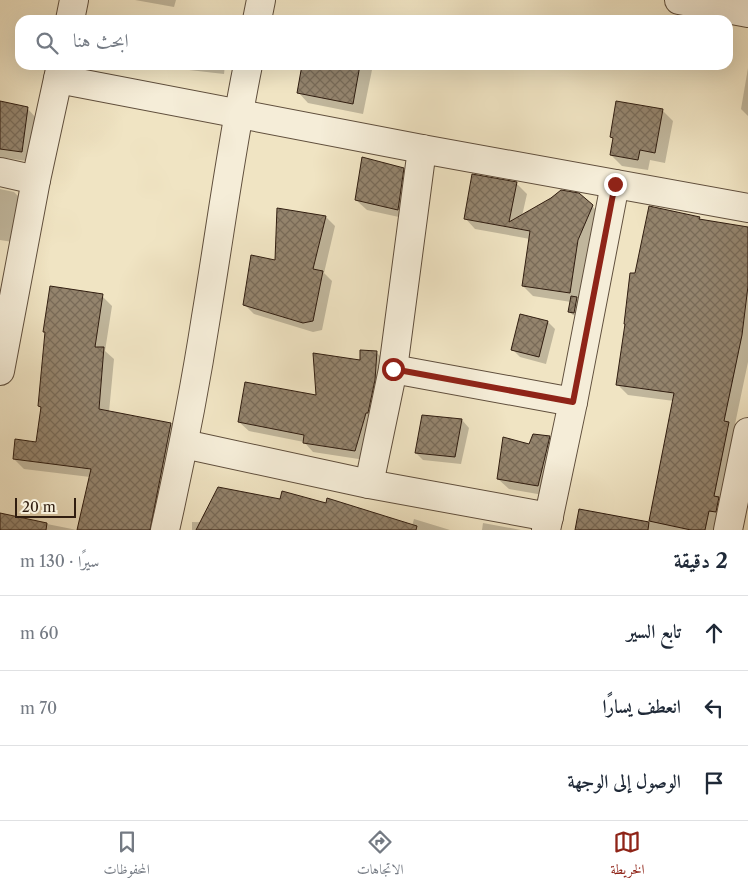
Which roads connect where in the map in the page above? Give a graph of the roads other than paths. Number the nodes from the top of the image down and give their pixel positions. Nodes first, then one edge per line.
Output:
1 (74, 0) edge
2 (261, 0) edge
3 (679, 0) edge
4 (748, 13) edge
5 (71, 15) edge
6 (258, 15) edge
7 (247, 70) edge
8 (60, 72) edge
9 (238, 113) junction
10 (422, 149) junction
11 (0, 172) edge
12 (36, 180) junction
13 (615, 184) junction
14 (748, 208) edge
15 (393, 369) junction
16 (0, 371) edge
17 (573, 402) junction
18 (748, 432) edge
19 (184, 444) junction
20 (369, 484) junction
21 (547, 524) edge
22 (165, 530) edge
23 (728, 530) edge

1 - 5 street
2 - 6 street
3 - 4 street
7 - 9 street
8 - 9 street
8 - 12 street
9 - 10 street
9 - 19 street
10 - 13 street
10 - 15 street
11 - 12 street
12 - 16 street
13 - 14 street
13 - 17 street
15 - 17 street
15 - 20 street
17 - 21 street
18 - 23 street
19 - 20 street
19 - 22 street
20 - 21 street

